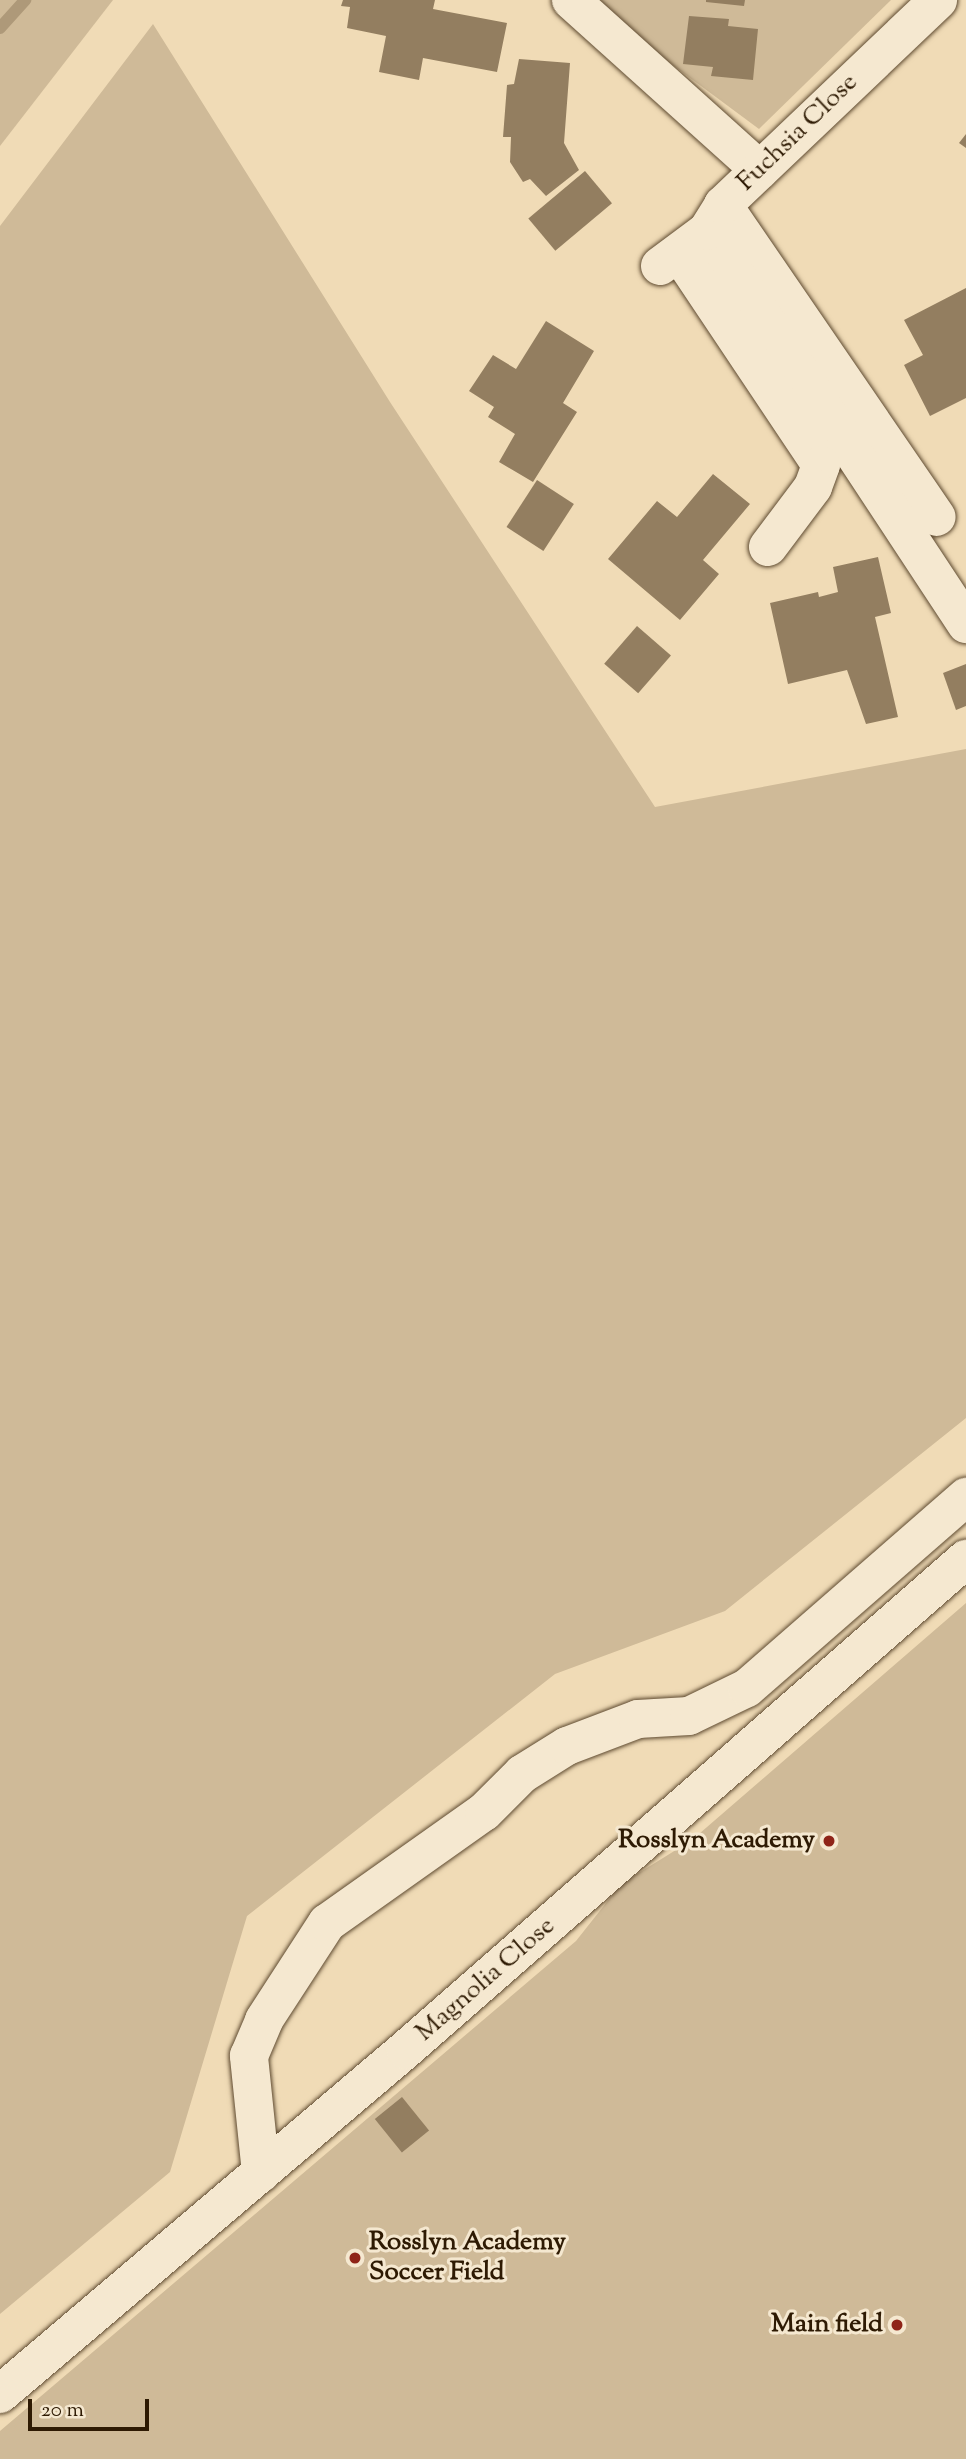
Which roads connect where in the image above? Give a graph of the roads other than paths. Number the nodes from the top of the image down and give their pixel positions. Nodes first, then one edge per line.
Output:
1 (571, 0) edge
2 (938, 0) edge
3 (760, 170) junction
4 (692, 239) junction
5 (937, 517) dead end
6 (768, 547) dead end
7 (966, 624) edge
8 (966, 1497) edge
9 (966, 1559) edge
10 (261, 2173) junction
11 (0, 2394) edge

1 - 3 street
2 - 3 street, Fuchsia Close
3 - 4 street, Fuchsia Close
4 - 5 street
4 - 6 street
4 - 7 street
8 - 10 street
9 - 10 street, Magnolia Close
10 - 11 street, Magnolia Close

